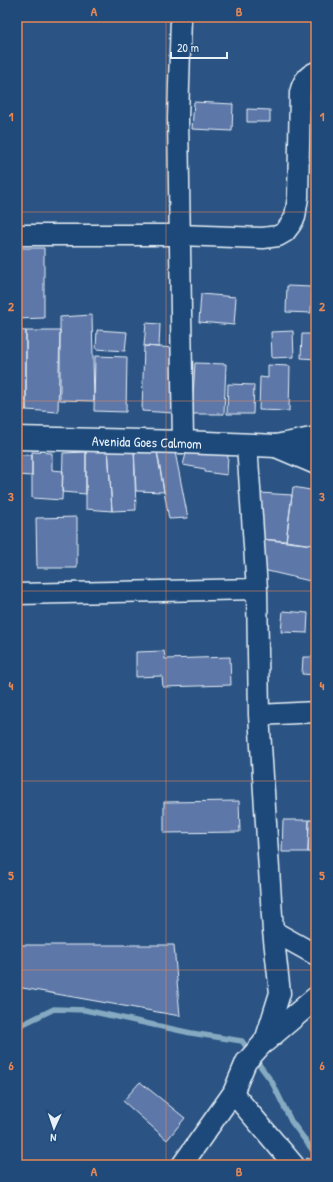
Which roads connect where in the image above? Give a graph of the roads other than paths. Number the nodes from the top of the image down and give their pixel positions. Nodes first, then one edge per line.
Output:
1 (181, 17) edge
2 (316, 72) edge
3 (17, 235) edge
4 (179, 235) junction
5 (17, 438) edge
6 (316, 438) edge
7 (183, 442) junction
8 (247, 445) junction
9 (276, 446) junction
10 (316, 464) edge
11 (257, 590) junction
12 (17, 594) edge
13 (316, 712) edge
14 (259, 715) junction
15 (273, 931) junction
16 (316, 954) edge
17 (316, 998) edge
18 (265, 1041) junction
19 (233, 1094) junction
20 (182, 1165) edge
21 (294, 1165) edge

1 - 4 street
2 - 4 street
3 - 4 street
4 - 7 street
5 - 7 main road, Avenida Goes Calmom
6 - 9 main road
7 - 8 main road, Avenida Goes Calmom
8 - 9 main road, Avenida Goes Calmom
8 - 11 street
9 - 10 main road
11 - 12 street
11 - 14 street
13 - 14 street
14 - 15 street
15 - 16 street
15 - 18 street
17 - 18 main road
18 - 19 street
19 - 20 street
19 - 21 street

